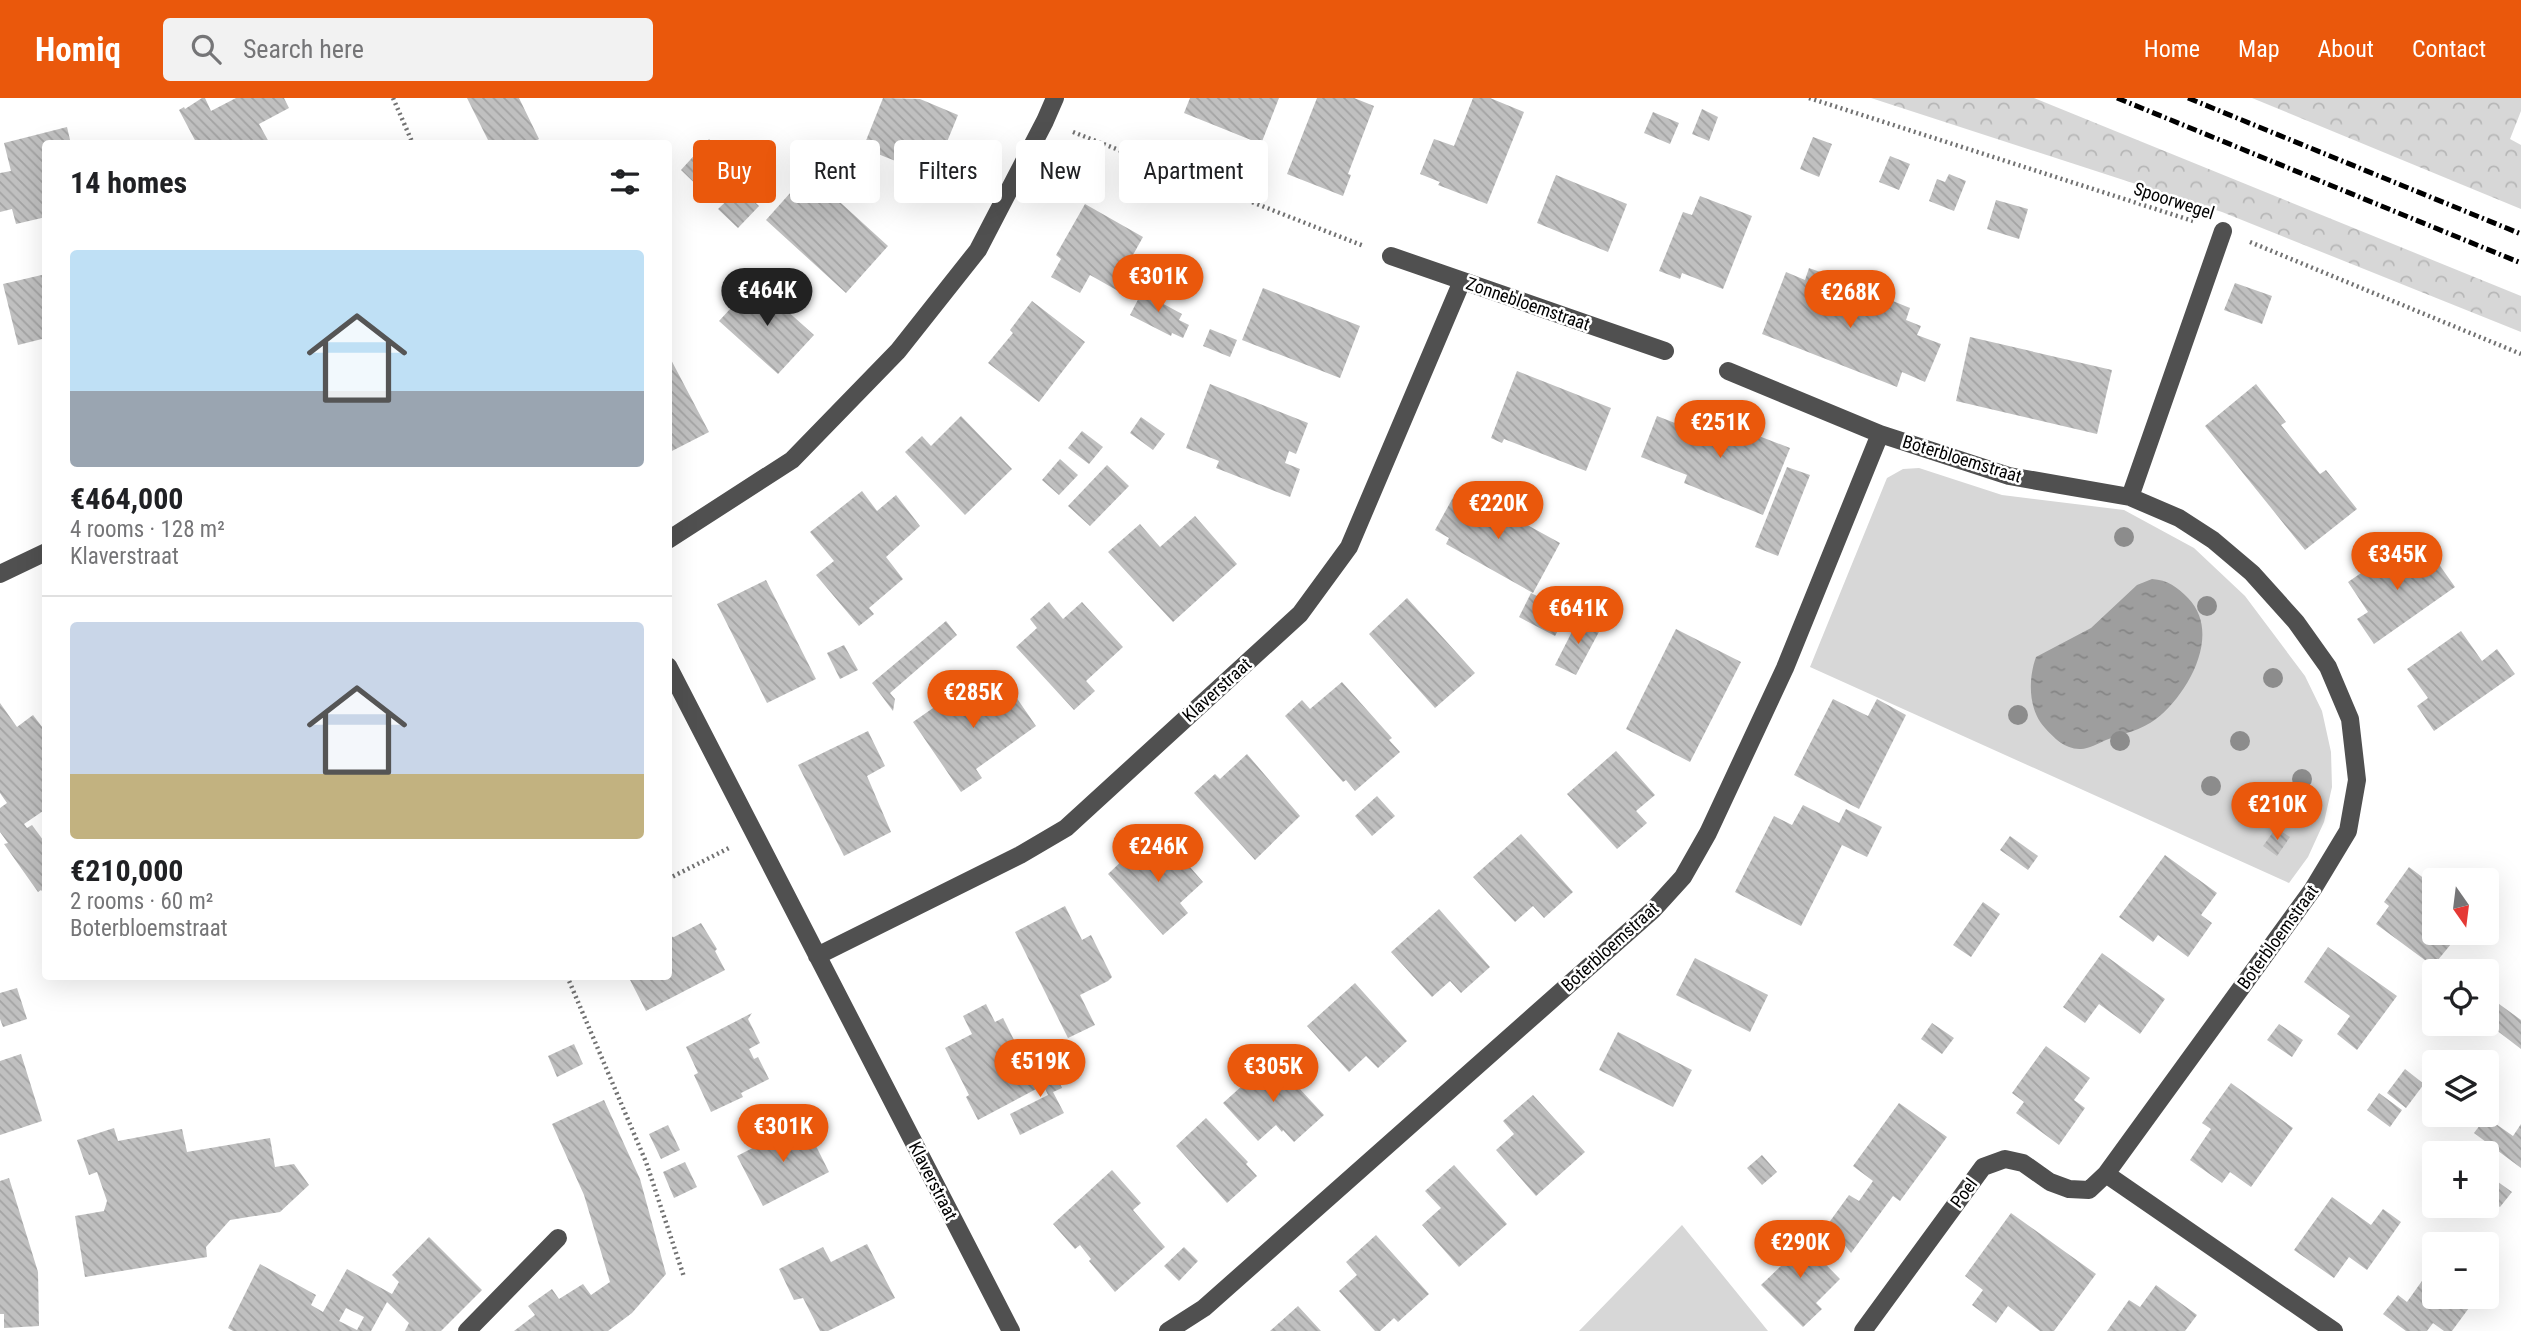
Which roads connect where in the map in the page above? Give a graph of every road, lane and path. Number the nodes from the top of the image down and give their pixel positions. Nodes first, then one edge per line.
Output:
1 (393, 98) edge
2 (1055, 98) edge
3 (1809, 98) edge
4 (1045, 121) junction
5 (411, 140) edge
6 (2223, 231) junction
7 (1391, 256) joint
8 (1461, 281) junction
9 (1665, 351) dead end
10 (2521, 354) edge
11 (1728, 372) dead end
12 (1880, 434) junction
13 (2130, 497) junction
14 (672, 537) edge
15 (42, 554) edge
16 (0, 574) edge
17 (672, 674) edge
18 (754, 835) junction
19 (672, 877) edge
20 (817, 956) junction
21 (569, 980) edge
22 (2106, 1174) junction
23 (558, 1238) dead end
24 (684, 1277) dead end
25 (467, 1331) edge
26 (1011, 1331) edge
27 (1168, 1331) edge
28 (1863, 1331) edge
29 (2334, 1331) edge

1 - 5 path
2 - 4 street
3 - 6 path, Spoorwegel
4 - 7 path
4 - 14 street
6 - 10 path, Spoorwegel
6 - 13 street
7 - 8 street, Zonnebloemstraat
8 - 9 street, Zonnebloemstraat
8 - 20 street, Klaverstraat
11 - 12 street, Boterbloemstraat
12 - 13 street, Boterbloemstraat
12 - 27 street, Boterbloemstraat
13 - 22 street, Boterbloemstraat
15 - 16 street
17 - 18 street, Klaverstraat
18 - 19 path
18 - 20 street, Klaverstraat
20 - 26 street, Klaverstraat
21 - 24 path
22 - 28 street, Poel
22 - 29 street
23 - 25 street

